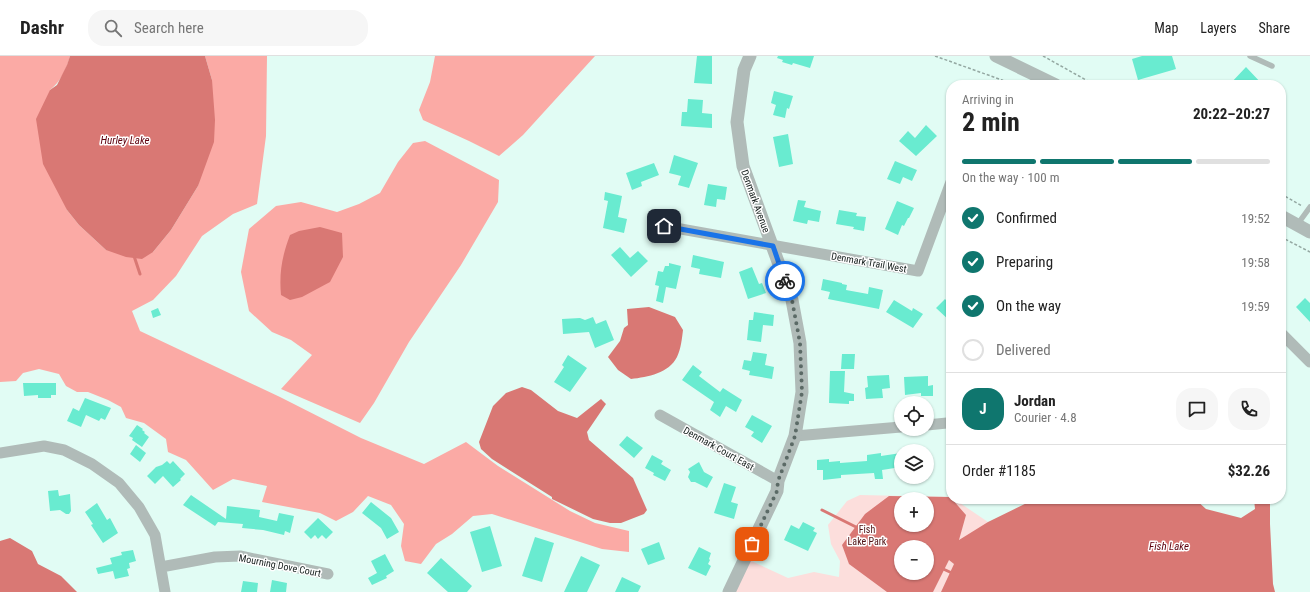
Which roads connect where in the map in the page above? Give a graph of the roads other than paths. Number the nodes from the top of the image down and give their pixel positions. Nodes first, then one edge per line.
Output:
1 (750, 56) edge
2 (996, 56) edge
3 (1250, 56) edge
4 (1272, 66) dead end
5 (1046, 80) edge
6 (946, 195) edge
7 (1309, 208) edge
8 (1286, 219) edge
9 (1297, 225) junction
10 (664, 226) dead end
11 (1310, 232) edge
12 (773, 246) junction
13 (1286, 338) edge
14 (1310, 362) edge
15 (660, 415) dead end
16 (946, 423) edge
17 (934, 424) edge
18 (894, 428) edge
19 (795, 436) junction
20 (0, 453) edge
21 (778, 481) junction
22 (161, 567) junction
23 (328, 574) dead end
24 (165, 592) edge
25 (730, 592) edge

1 - 12 street, Denmark Avenue
2 - 5 street
3 - 4 lane
6 - 12 street, Denmark Trail West
7 - 9 lane
8 - 9 street
9 - 11 street
10 - 12 street
12 - 19 street, Denmark Avenue
13 - 14 street
15 - 21 street, Denmark Court East
16 - 17 street
18 - 19 street
19 - 21 street, Denmark Avenue
20 - 22 street
21 - 25 street, Denmark Avenue
22 - 23 street, Mourning Dove Court
22 - 24 street

